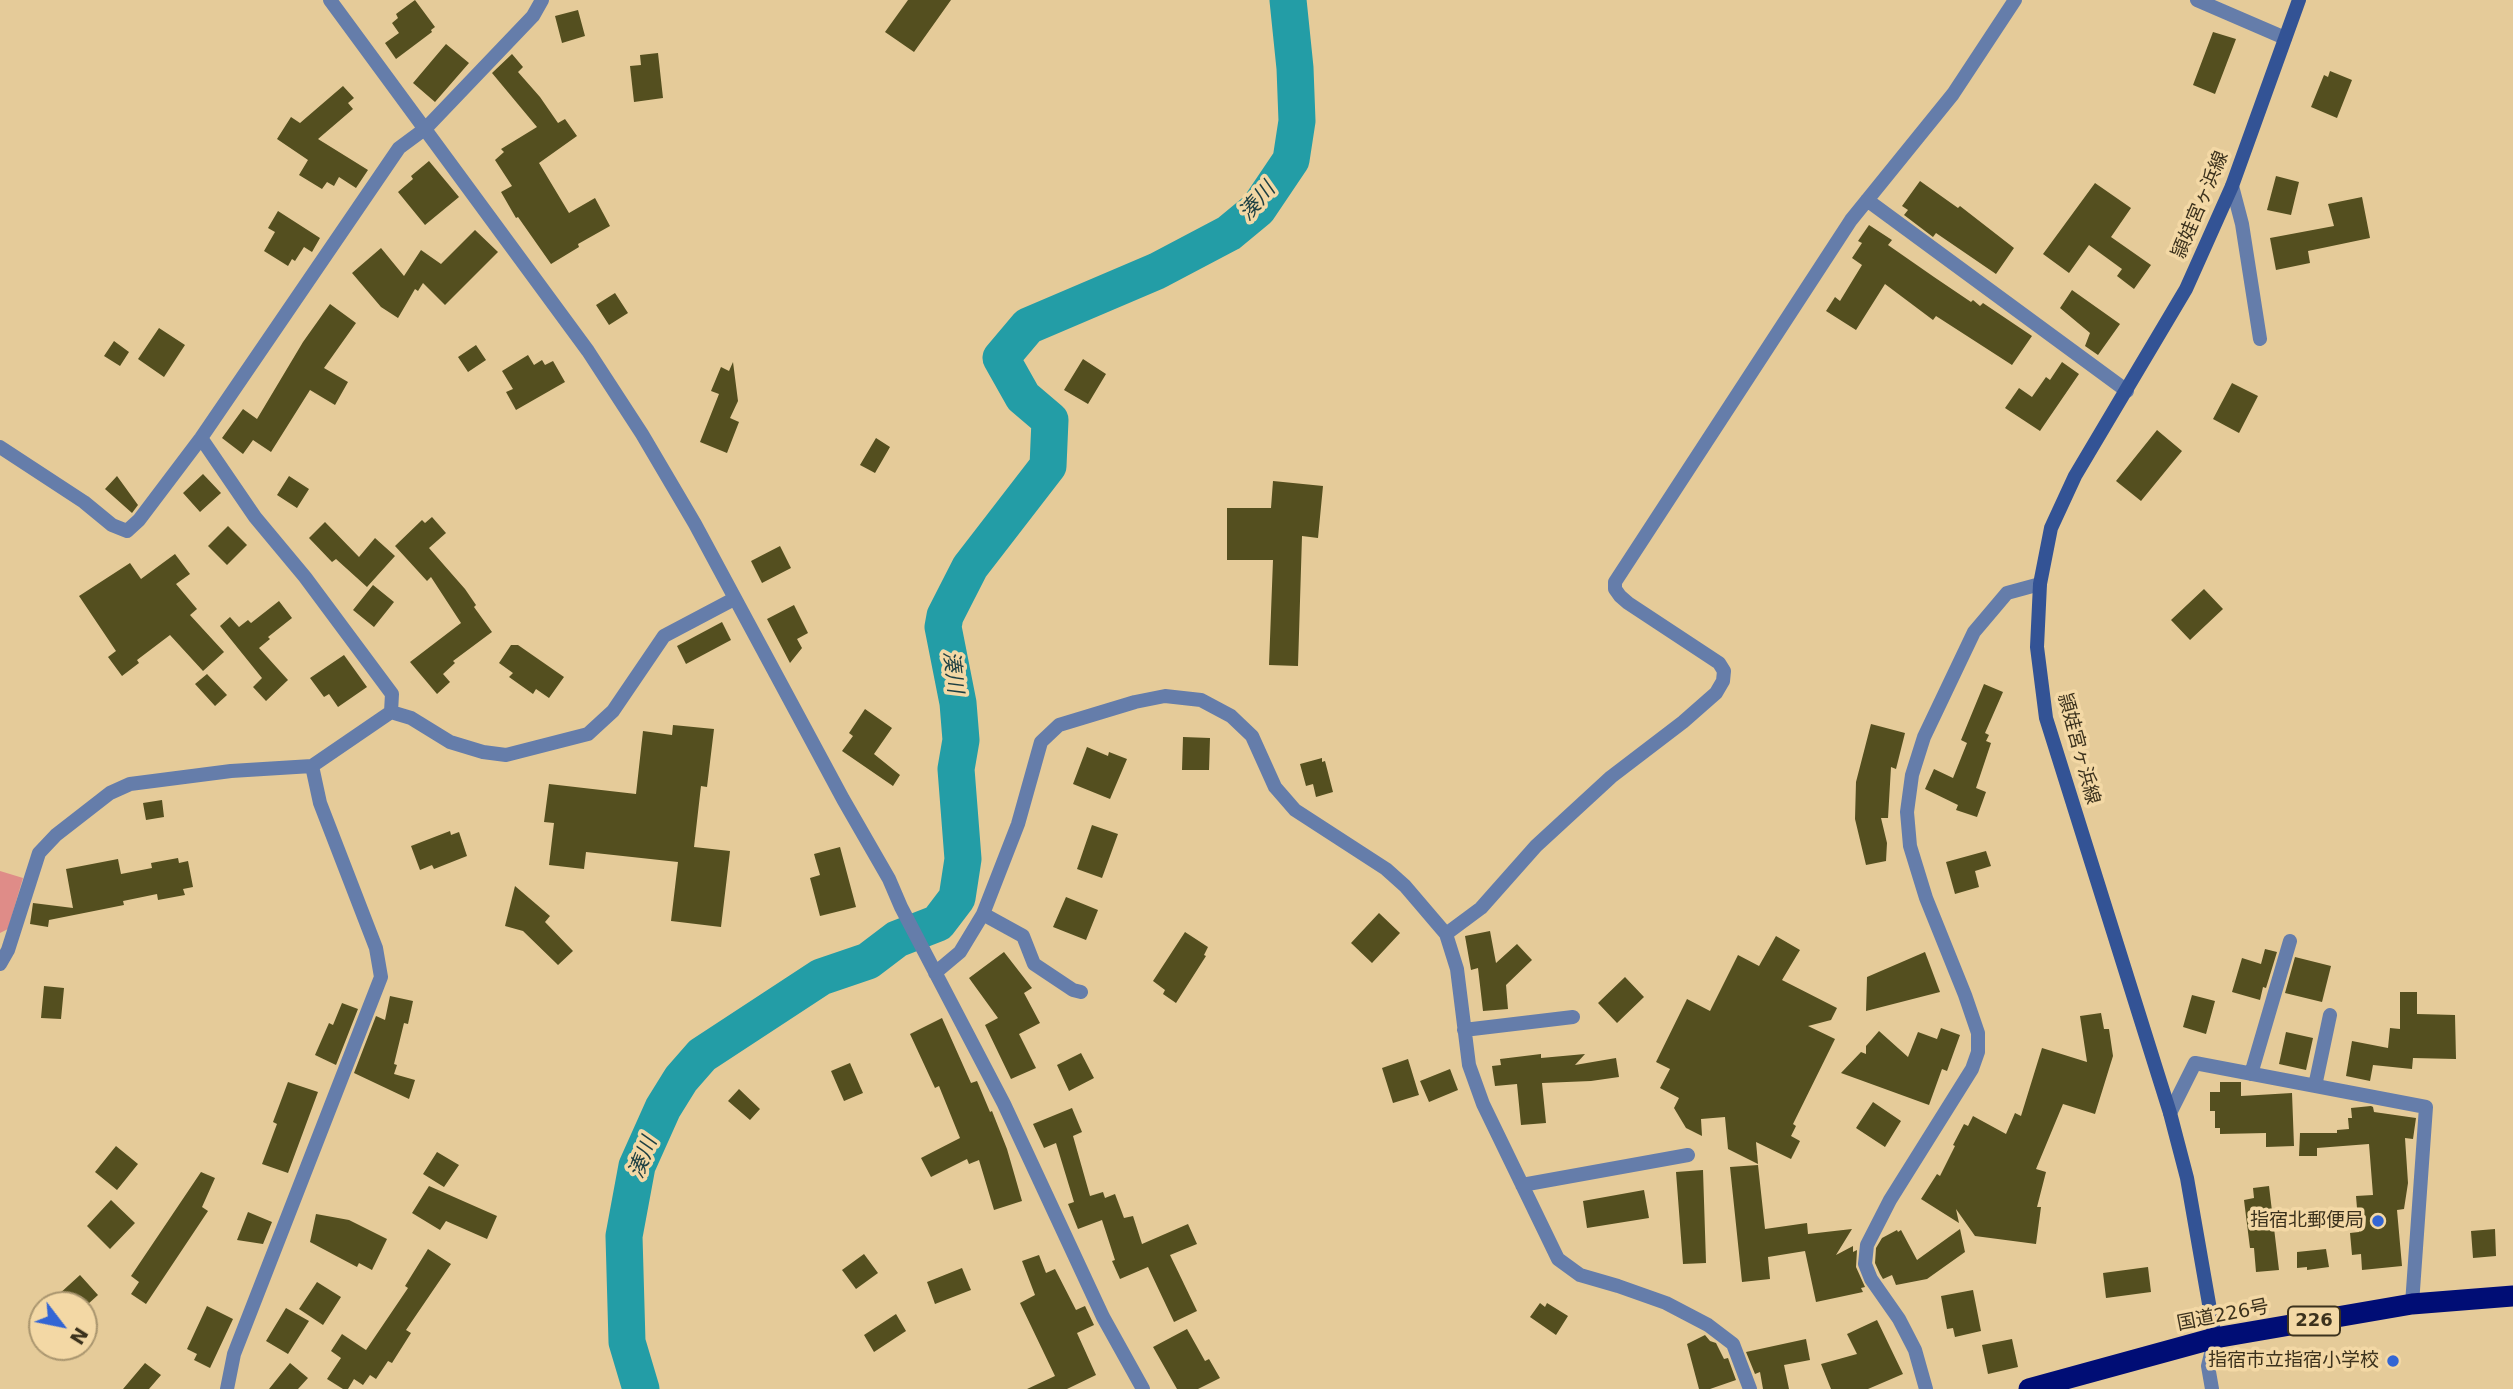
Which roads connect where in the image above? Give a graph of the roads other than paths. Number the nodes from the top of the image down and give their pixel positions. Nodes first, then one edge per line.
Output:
1 (330, 0) edge
2 (542, 0) edge
3 (2015, 0) edge
4 (2196, 0) edge
5 (2299, 0) edge
6 (2285, 38) junction
7 (426, 128) junction
8 (2232, 186) junction
9 (1867, 200) junction
10 (2260, 339) dead end
11 (2127, 391) junction
12 (201, 438) junction
13 (0, 447) edge
14 (2040, 584) junction
15 (734, 599) junction
16 (391, 712) junction
17 (312, 766) junction
18 (983, 914) junction
19 (1446, 934) junction
20 (2290, 941) dead end
21 (0, 964) edge
22 (935, 973) junction
23 (1081, 992) dead end
24 (2330, 1015) dead end
25 (1573, 1017) dead end
26 (1464, 1030) junction
27 (2251, 1074) junction
28 (2315, 1086) junction
29 (2170, 1113) junction
30 (1688, 1155) dead end
31 (1522, 1185) junction
32 (2513, 1296) edge
33 (2412, 1304) junction
34 (2215, 1338) junction
35 (227, 1389) edge
36 (1143, 1389) edge
37 (1750, 1389) edge
38 (1926, 1389) edge
39 (2029, 1389) edge
40 (2212, 1389) edge

1 - 7 street
2 - 7 street
3 - 9 street
4 - 6 street
5 - 6 main road, 頴娃宮ヶ浜線
6 - 8 main road, 頴娃宮ヶ浜線
7 - 12 street
7 - 15 street
8 - 10 street
8 - 11 main road, 頴娃宮ヶ浜線
9 - 11 street
9 - 19 street
11 - 14 main road, 頴娃宮ヶ浜線
12 - 13 street
12 - 16 street
14 - 29 main road, 頴娃宮ヶ浜線
14 - 38 street
15 - 16 street
15 - 22 street
16 - 17 street
17 - 21 street
17 - 35 street
18 - 19 street
18 - 22 street
18 - 23 street
19 - 26 street
20 - 27 street
22 - 36 street
24 - 28 street
25 - 26 street
26 - 31 street
27 - 28 street
27 - 29 street
28 - 33 street
29 - 34 main road, 頴娃宮ヶ浜線
30 - 31 street
31 - 37 street
32 - 33 highway, 国道226号 / 226
33 - 34 highway, 国道226号 / 226
34 - 39 highway, 国道226号 / 226
34 - 40 street

